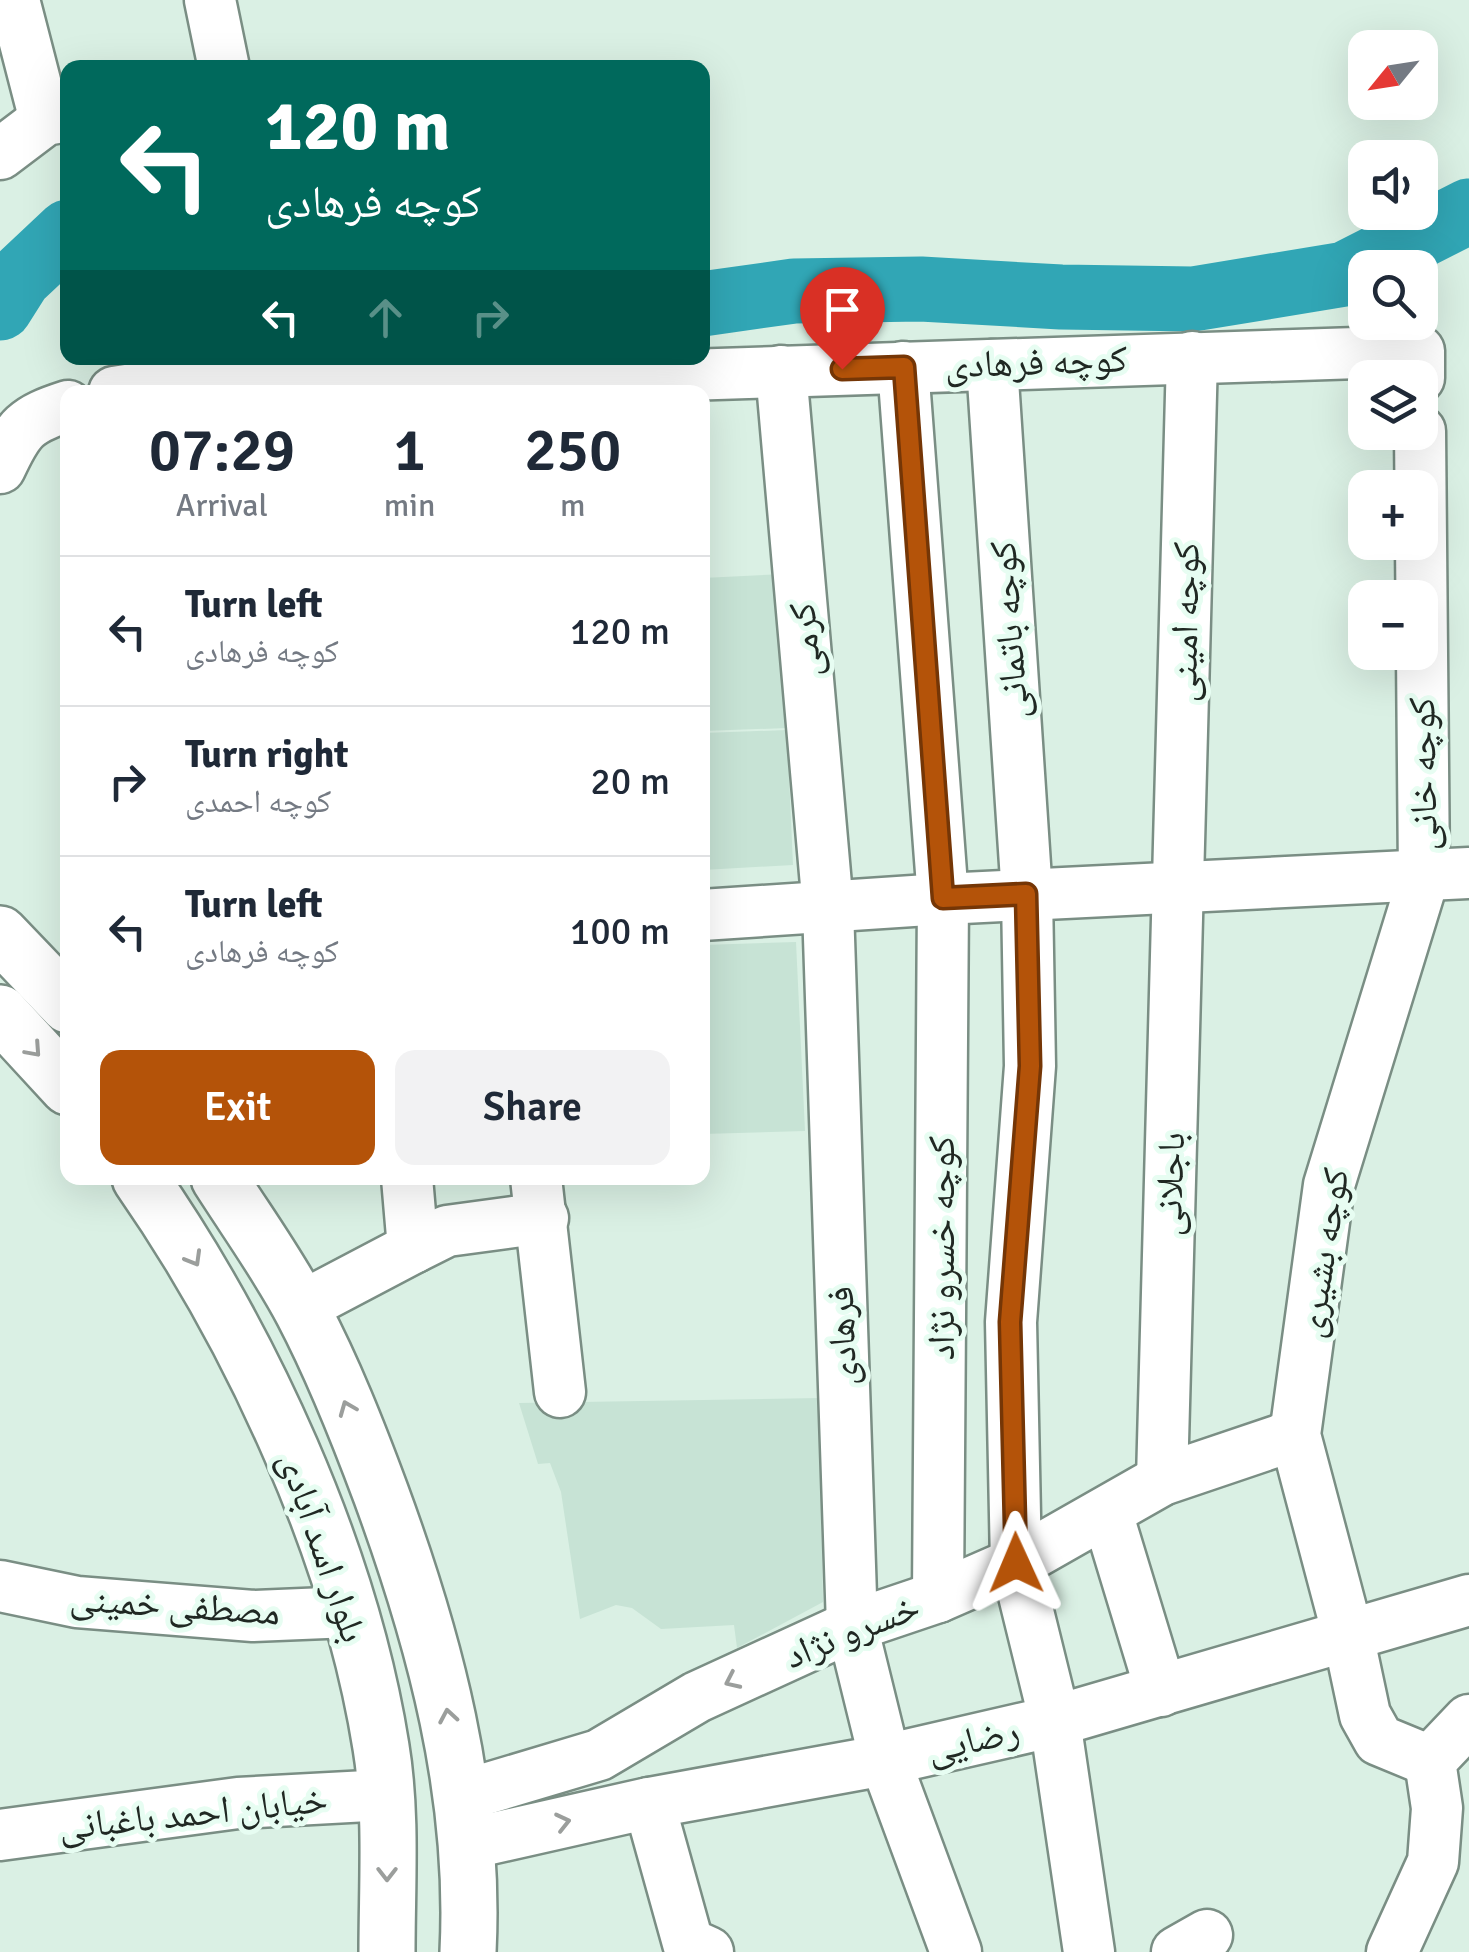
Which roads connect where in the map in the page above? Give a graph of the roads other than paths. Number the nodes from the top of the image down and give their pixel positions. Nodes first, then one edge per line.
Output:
1 (14, 0) edge
2 (210, 0) edge
3 (222, 60) edge
4 (56, 118) edge
5 (0, 154) edge
6 (1192, 357) junction
7 (1348, 362) edge
8 (992, 365) junction
9 (904, 367) junction
10 (781, 372) junction
11 (159, 385) edge
12 (60, 409) edge
13 (1421, 450) edge
14 (0, 468) edge
15 (1447, 875) edge
16 (1179, 888) junction
17 (1026, 894) junction
18 (943, 898) junction
19 (828, 908) junction
20 (710, 914) edge
21 (0, 934) edge
22 (60, 997) edge
23 (0, 1013) edge
24 (60, 1078) edge
25 (145, 1185) edge
26 (223, 1185) edge
27 (408, 1185) edge
28 (540, 1198) edge
29 (414, 1248) junction
30 (301, 1307) junction
31 (560, 1392) dead end
32 (1295, 1435) junction
33 (1162, 1480) junction
34 (1108, 1513) junction
35 (1016, 1563) junction
36 (0, 1586) edge
37 (938, 1597) junction
38 (1469, 1600) edge
39 (350, 1612) junction
40 (852, 1626) junction
41 (1348, 1635) junction
42 (1161, 1690) junction
43 (1055, 1720) junction
44 (1469, 1720) edge
45 (884, 1760) junction
46 (1430, 1761) junction
47 (386, 1795) junction
48 (650, 1803) junction
49 (465, 1820) junction
50 (0, 1835) edge
51 (387, 1952) edge
52 (468, 1952) edge
53 (708, 1952) edge
54 (956, 1952) edge
55 (1089, 1952) edge
56 (1392, 1952) edge

1 - 4 street
2 - 3 street
4 - 5 street
6 - 7 street, کوچه فرهادی
6 - 8 street, کوچه فرهادی
6 - 16 street, کوچه امینی
8 - 9 street, کوچه فرهادی
8 - 17 street, کوچه باتمانی
9 - 10 street, کوچه فرهادی
9 - 18 street, کوچه خسرو نژاد
10 - 11 street, کوچه فرهادی
10 - 19 street, کرمی
12 - 14 street
13 - 15 street, کوچه خانی
15 - 16 street
15 - 32 street, کوچه بشیری
16 - 17 street
16 - 33 street, باجلانی
17 - 18 street
17 - 35 street, کوچه باتمانی
18 - 19 street
18 - 37 street, کوچه خسرو نژاد
19 - 20 street
19 - 40 street, فرهادی
21 - 22 main road
23 -> 24 main road
25 -> 39 main road, بلوار اسد آبادی
26 - 30 main road, بلوار اسد آبادی
27 - 29 street
28 - 29 street
28 - 31 street
29 - 30 street
49 -> 30 main road, بلوار اسد آبادی
32 - 33 street, خسرو نژاد
32 - 41 street, کوچه بشیری
33 - 34 street, خسرو نژاد
34 - 35 street, خسرو نژاد
34 - 42 street
35 - 37 street, خسرو نژاد
35 - 43 street, کوچه باتمانی
36 - 39 street, مصطفی خمینی
37 - 40 street, خسرو نژاد
38 - 41 street, رضایی
39 - 47 main road, بلوار اسد آبادی
40 - 45 street, فرهادی
40 -> 49 street, خسرو نژاد
41 - 42 street, رضایی
41 - 46 street, کوچه بشیری
42 - 43 street, رضایی
43 - 45 street, رضایی
43 - 55 street, کوچه باتمانی
44 - 46 street
45 - 48 street, رضایی
45 - 54 street, فرهادی
46 - 56 street
47 - 50 street, خیابان احمد باغبانی
47 -> 51 main road, بلوار اسد آبادی
49 -> 48 street, رضایی
48 - 53 street
49 - 52 main road, بلوار اسد آبادی

